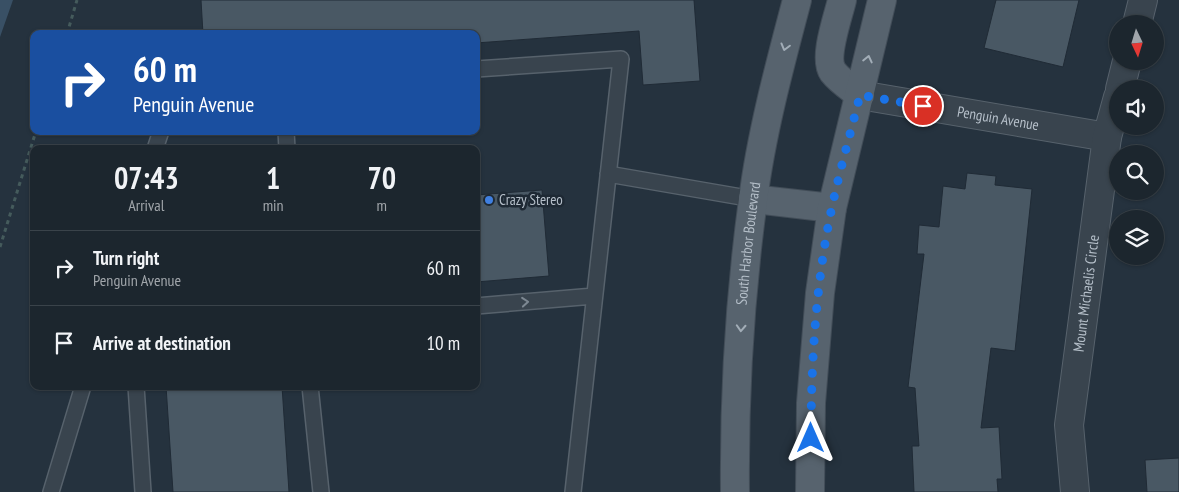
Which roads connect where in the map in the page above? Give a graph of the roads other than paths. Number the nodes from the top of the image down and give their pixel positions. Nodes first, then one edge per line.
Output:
1 (798, 0) edge
2 (842, 0) edge
3 (882, 0) edge
4 (1144, 0) edge
5 (1140, 15) edge
6 (480, 69) edge
7 (860, 95) junction
8 (1109, 130) edge
9 (1107, 137) junction
10 (608, 174) junction
11 (753, 198) junction
12 (832, 208) junction
13 (594, 296) junction
14 (480, 306) edge
15 (82, 390) edge
16 (136, 390) edge
17 (310, 390) edge
18 (50, 492) edge
19 (143, 492) edge
20 (321, 492) edge
21 (573, 492) edge
22 (735, 492) edge
23 (810, 492) edge
24 (1075, 492) edge

1 -> 11 main road, South Harbor Boulevard
2 - 7 main road
7 -> 3 main road
4 - 5 street
6 - 10 lane
7 - 9 street, Penguin Avenue
7 - 12 main road
8 - 9 street, Mount Michaelis Circle
9 - 24 street, Mount Michaelis Circle
10 - 11 lane
10 - 13 lane
11 - 12 main road
11 -> 22 main road, South Harbor Boulevard
12 - 23 main road
14 -> 13 lane
13 - 21 lane
15 - 18 lane
16 - 19 lane
17 - 20 lane

